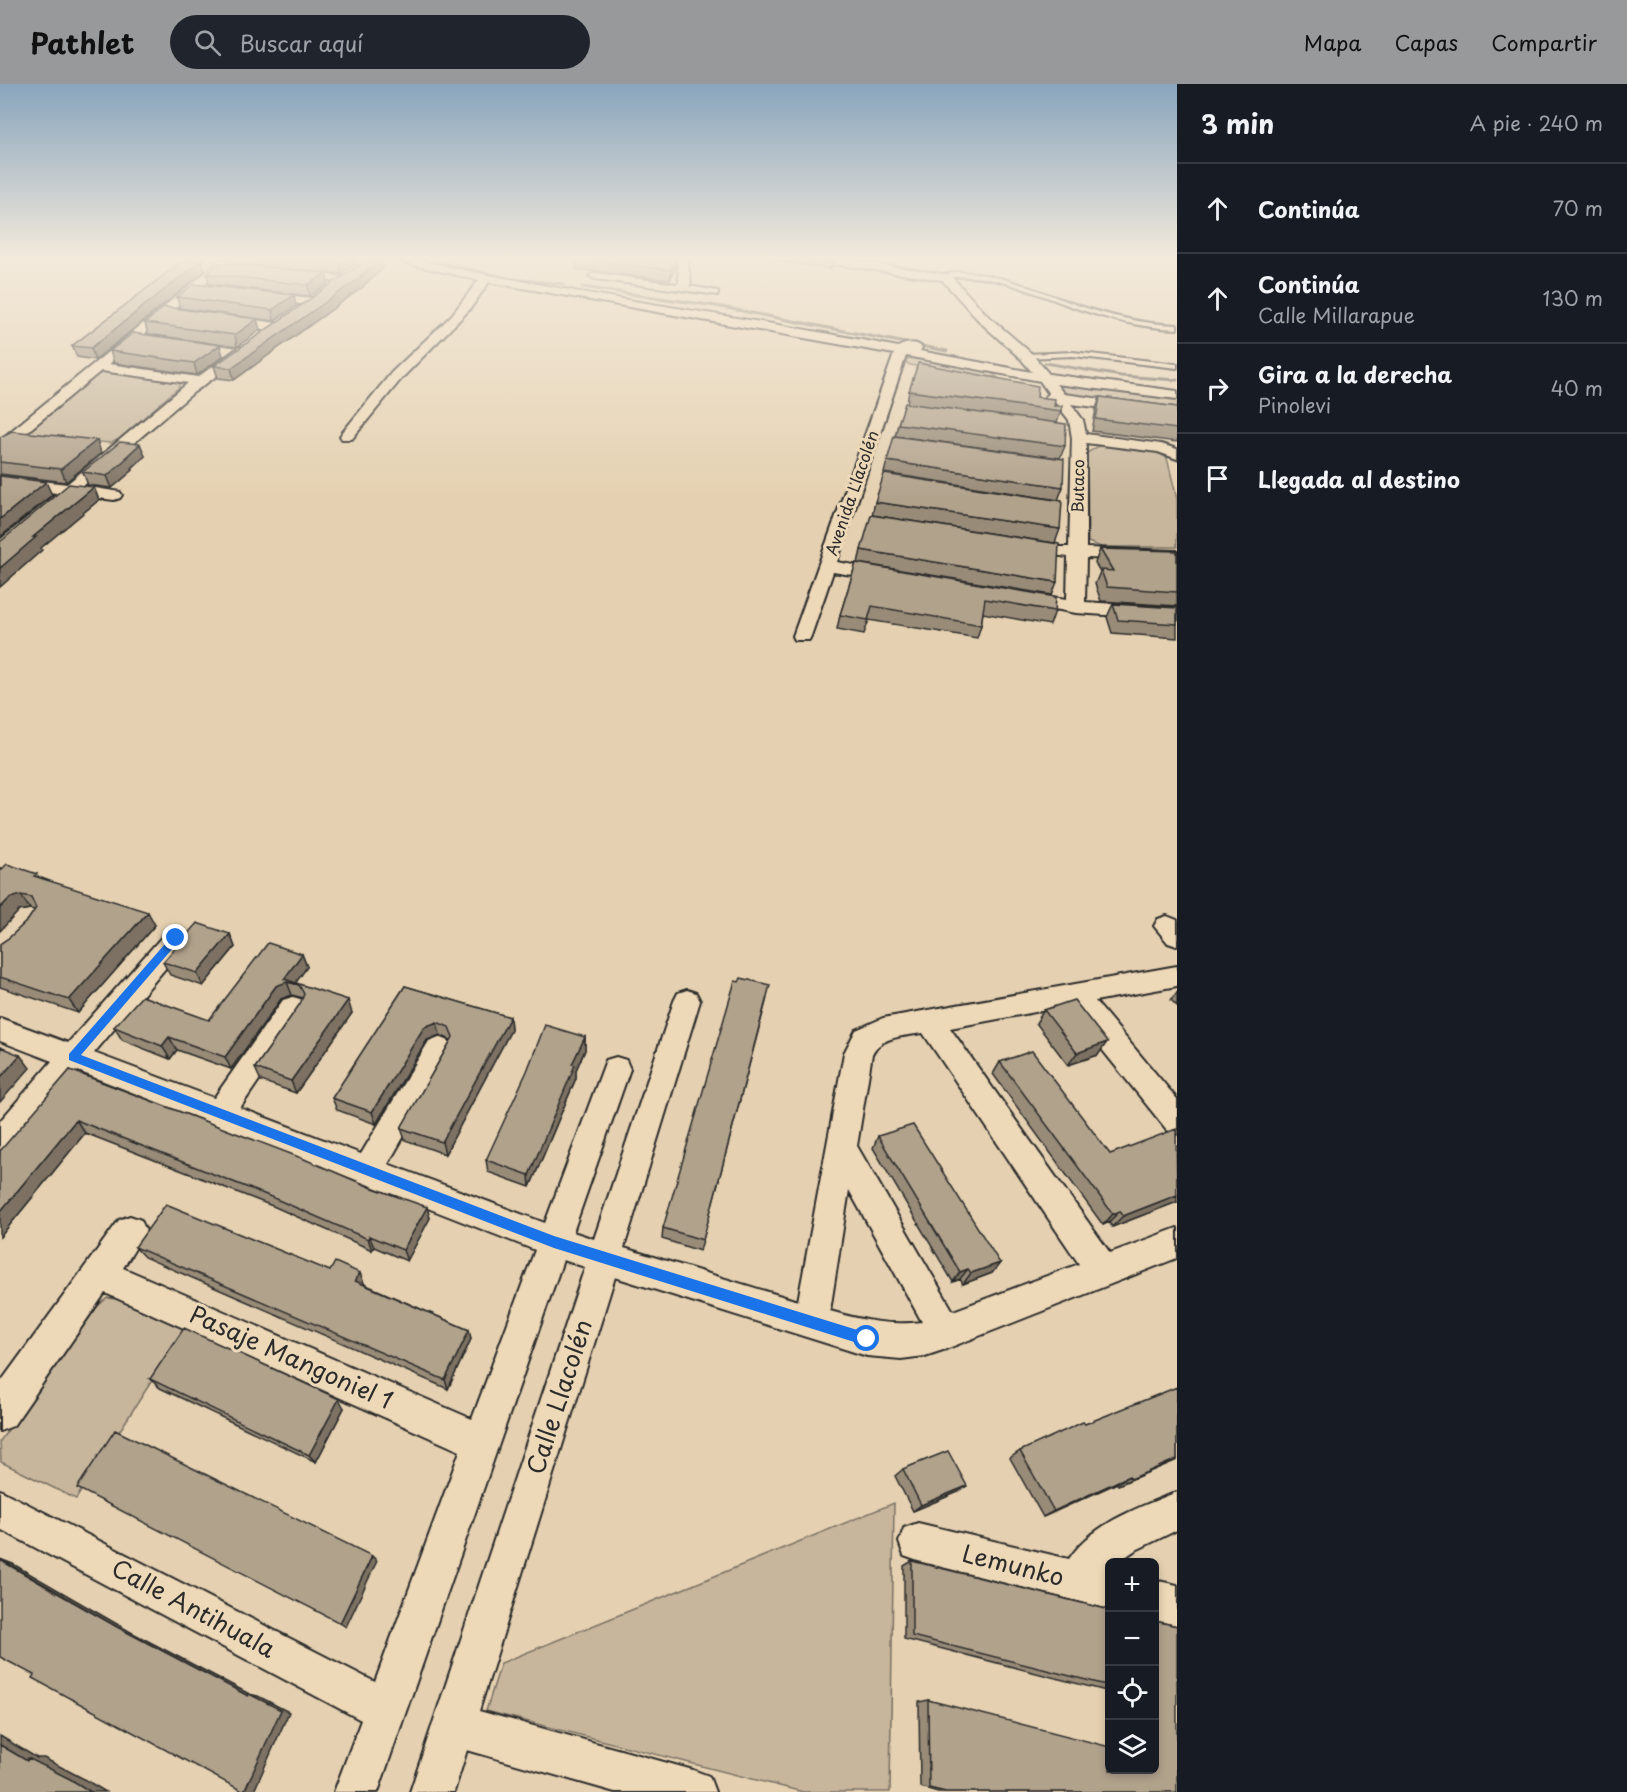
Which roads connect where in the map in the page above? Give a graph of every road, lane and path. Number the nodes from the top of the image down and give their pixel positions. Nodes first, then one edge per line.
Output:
1 (131, 340) edge
2 (143, 340) edge
3 (259, 340) edge
4 (435, 340) edge
5 (842, 340) edge
6 (991, 340) edge
7 (1008, 340) edge
8 (157, 342) edge
9 (216, 350) edge
10 (902, 350) junction
11 (240, 353) junction
12 (997, 356) junction
13 (1026, 356) junction
14 (896, 366) junction
15 (1177, 366) edge
16 (99, 367) junction
17 (913, 369) edge
18 (1044, 372) junction
19 (199, 381) junction
20 (1177, 388) edge
21 (1177, 395) edge
22 (1061, 399) junction
23 (1177, 413) edge
24 (1075, 433) junction
25 (14, 436) junction
26 (347, 436) dead end
27 (37, 439) edge
28 (95, 446) edge
29 (0, 447) edge
30 (119, 448) junction
31 (1175, 452) edge
32 (0, 481) edge
33 (70, 490) junction
34 (114, 495) dead end
35 (8, 535) edge
36 (1042, 548) edge
37 (0, 549) edge
38 (1077, 553) junction
39 (1177, 556) edge
40 (826, 565) junction
41 (906, 578) edge
42 (1008, 595) edge
43 (1076, 607) junction
44 (1177, 614) edge
45 (802, 636) dead end
46 (176, 938) dead end
47 (1177, 976) edge
48 (1073, 994) junction
49 (687, 1001) dead end
50 (293, 1008) dead end
51 (929, 1020) junction
52 (0, 1029) edge
53 (439, 1050) dead end
54 (73, 1057) junction
55 (616, 1069) dead end
56 (220, 1114) junction
57 (1177, 1121) edge
58 (0, 1142) edge
59 (842, 1148) junction
60 (368, 1170) junction
61 (130, 1231) dead end
62 (554, 1242) junction
63 (1177, 1243) edge
64 (605, 1257) junction
65 (1104, 1272) junction
66 (99, 1274) junction
67 (811, 1322) junction
68 (946, 1332) junction
69 (0, 1413) edge
70 (482, 1442) junction
71 (0, 1509) edge
72 (1177, 1511) edge
73 (918, 1542) dead end
74 (1093, 1585) edge
75 (1159, 1601) edge
76 (1177, 1605) edge
77 (386, 1710) junction
78 (454, 1725) junction
79 (356, 1792) edge
80 (432, 1792) edge
81 (693, 1792) edge

1 - 16 street
2 - 8 street
3 - 11 street
4 - 26 street
5 - 10 street
6 - 12 street
7 - 13 street, Butaco
9 - 11 street
10 - 12 street
10 - 14 street, Avenida Llacolén
11 - 19 street
12 - 18 street
12 - 22 street
13 - 15 lane
13 - 18 street, Butaco
14 - 17 street
14 - 40 street, Avenida Llacolén
16 - 19 street
16 - 25 street
18 - 20 street
18 - 21 street
18 - 22 street, Butaco
19 - 30 street
22 - 23 street
22 - 24 street, Butaco
24 - 31 street
24 - 38 street, Butaco
25 - 27 street
25 - 29 street
28 - 30 street
30 - 33 street
32 - 33 street
33 - 34 street
33 - 35 street
35 - 37 street
36 - 38 street
38 - 39 street
38 - 43 street, Butaco
40 - 41 street
40 - 45 street, Avenida Llacolén
42 - 43 street
43 - 44 street
46 - 54 street
47 - 48 street
48 - 51 street
48 - 57 street
49 - 64 street, Calle Llacolén
50 - 56 street
51 - 59 street
51 - 65 street
52 - 54 street
53 - 60 street
54 - 56 street
54 - 58 street
55 - 62 street
56 - 60 street
59 - 67 street
59 - 68 street
60 - 62 street
61 - 66 street
62 - 64 street
62 - 70 street
63 - 65 street
64 - 67 street
64 - 78 street, Calle Llacolén
65 - 68 street
66 - 69 street
66 - 70 street, Pasaje Mangoniel 1
67 - 68 street
70 - 77 street
71 - 77 street, Calle Antihuala
72 - 74 street
73 - 74 street, Lemunko
75 - 76 street
77 - 79 street
78 - 80 street, Calle Llacolén
78 - 81 street

